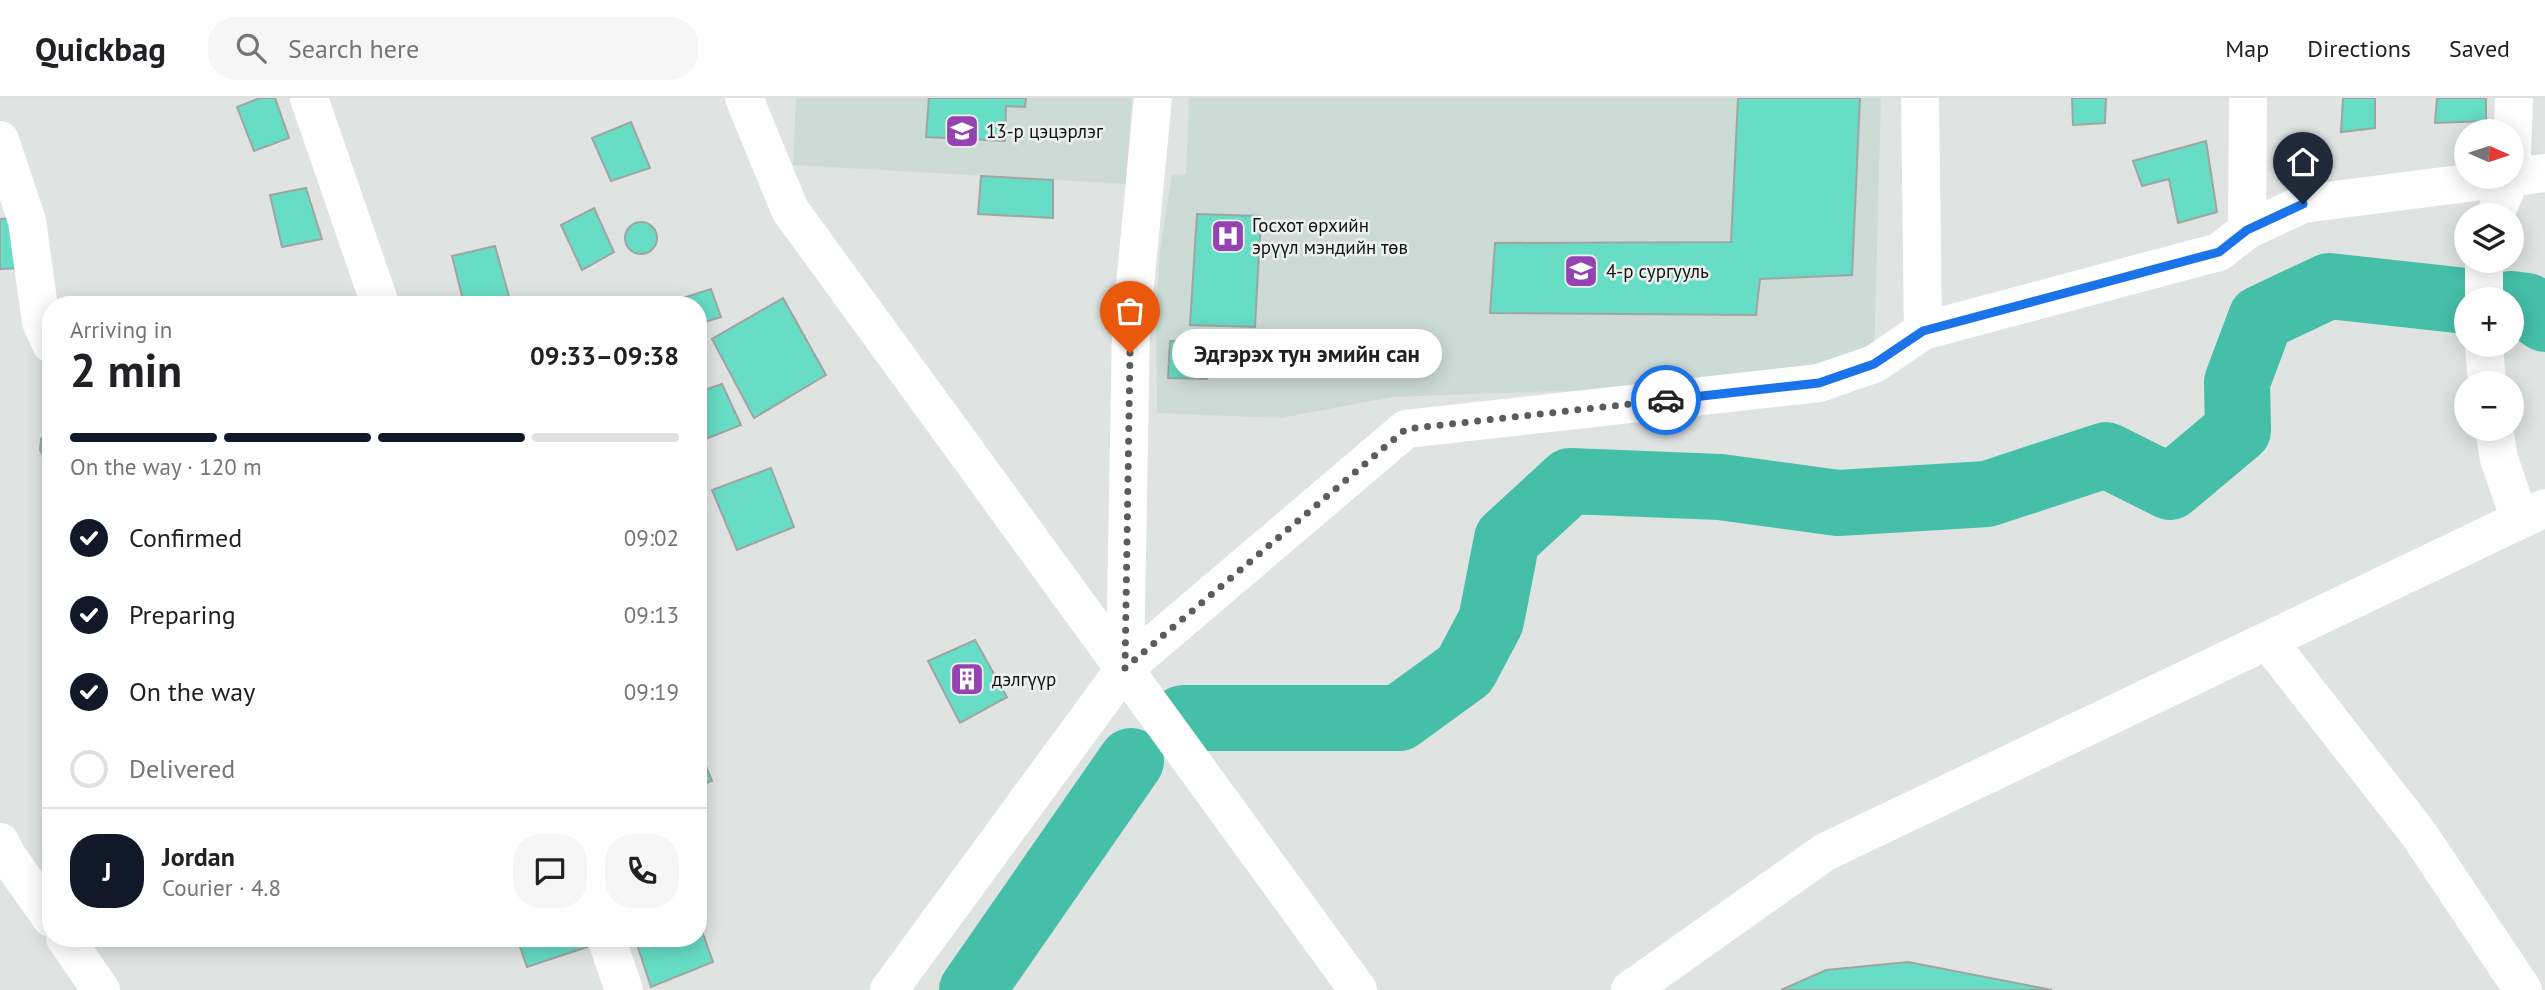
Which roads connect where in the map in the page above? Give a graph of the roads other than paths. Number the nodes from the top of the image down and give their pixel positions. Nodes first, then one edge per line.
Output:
1 (309, 98) edge
2 (744, 98) edge
3 (1153, 98) edge
4 (1920, 98) edge
5 (2248, 98) edge
6 (2514, 98) edge
7 (2513, 119) edge
8 (0, 140) edge
9 (2545, 173) edge
10 (2524, 175) edge
11 (2454, 184) edge
12 (2247, 230) junction
13 (377, 296) edge
14 (42, 324) edge
15 (1923, 331) junction
16 (2496, 441) edge
17 (2533, 514) edge
18 (2267, 641) junction
19 (1125, 668) junction
20 (0, 842) edge
21 (42, 905) edge
22 (71, 947) edge
23 (609, 947) edge
24 (101, 990) edge
25 (624, 990) edge
26 (889, 990) edge
27 (1358, 990) edge
28 (1630, 990) edge
29 (2523, 990) edge

1 - 13 street
2 - 19 street
3 - 19 street
4 - 15 street
5 - 12 street
6 - 7 street
8 - 14 street
9 - 10 street
11 - 12 street
12 - 15 street
15 - 19 street
16 - 17 street
17 - 18 street
18 - 28 street
18 - 29 street
19 - 26 street
19 - 27 street
20 - 21 street
22 - 24 street
23 - 25 street

